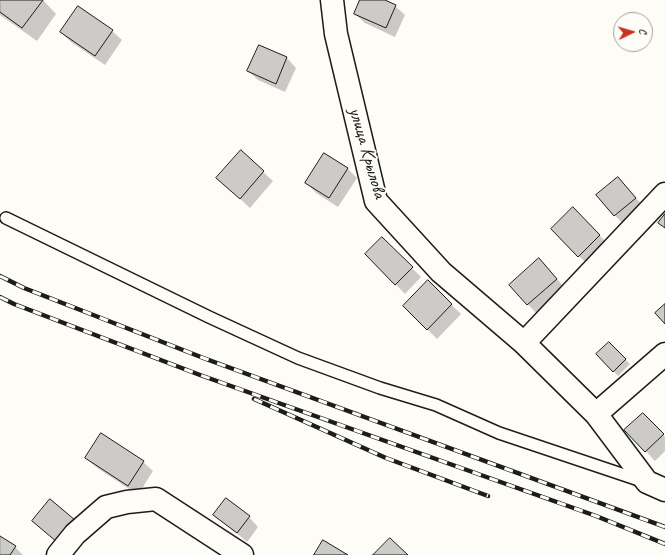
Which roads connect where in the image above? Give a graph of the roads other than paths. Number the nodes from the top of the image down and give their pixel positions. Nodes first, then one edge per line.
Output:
1 (332, 0) edge
2 (665, 194) edge
3 (6, 218) dead end
4 (524, 343) junction
5 (665, 354) edge
6 (596, 414) junction
7 (656, 486) edge
8 (58, 555) edge
9 (242, 555) edge

1 - 4 street, улица Крылова
2 - 4 street
3 - 7 lane
4 - 6 street, улица Крылова
5 - 6 street
6 - 7 street, улица Крылова
8 - 9 street

